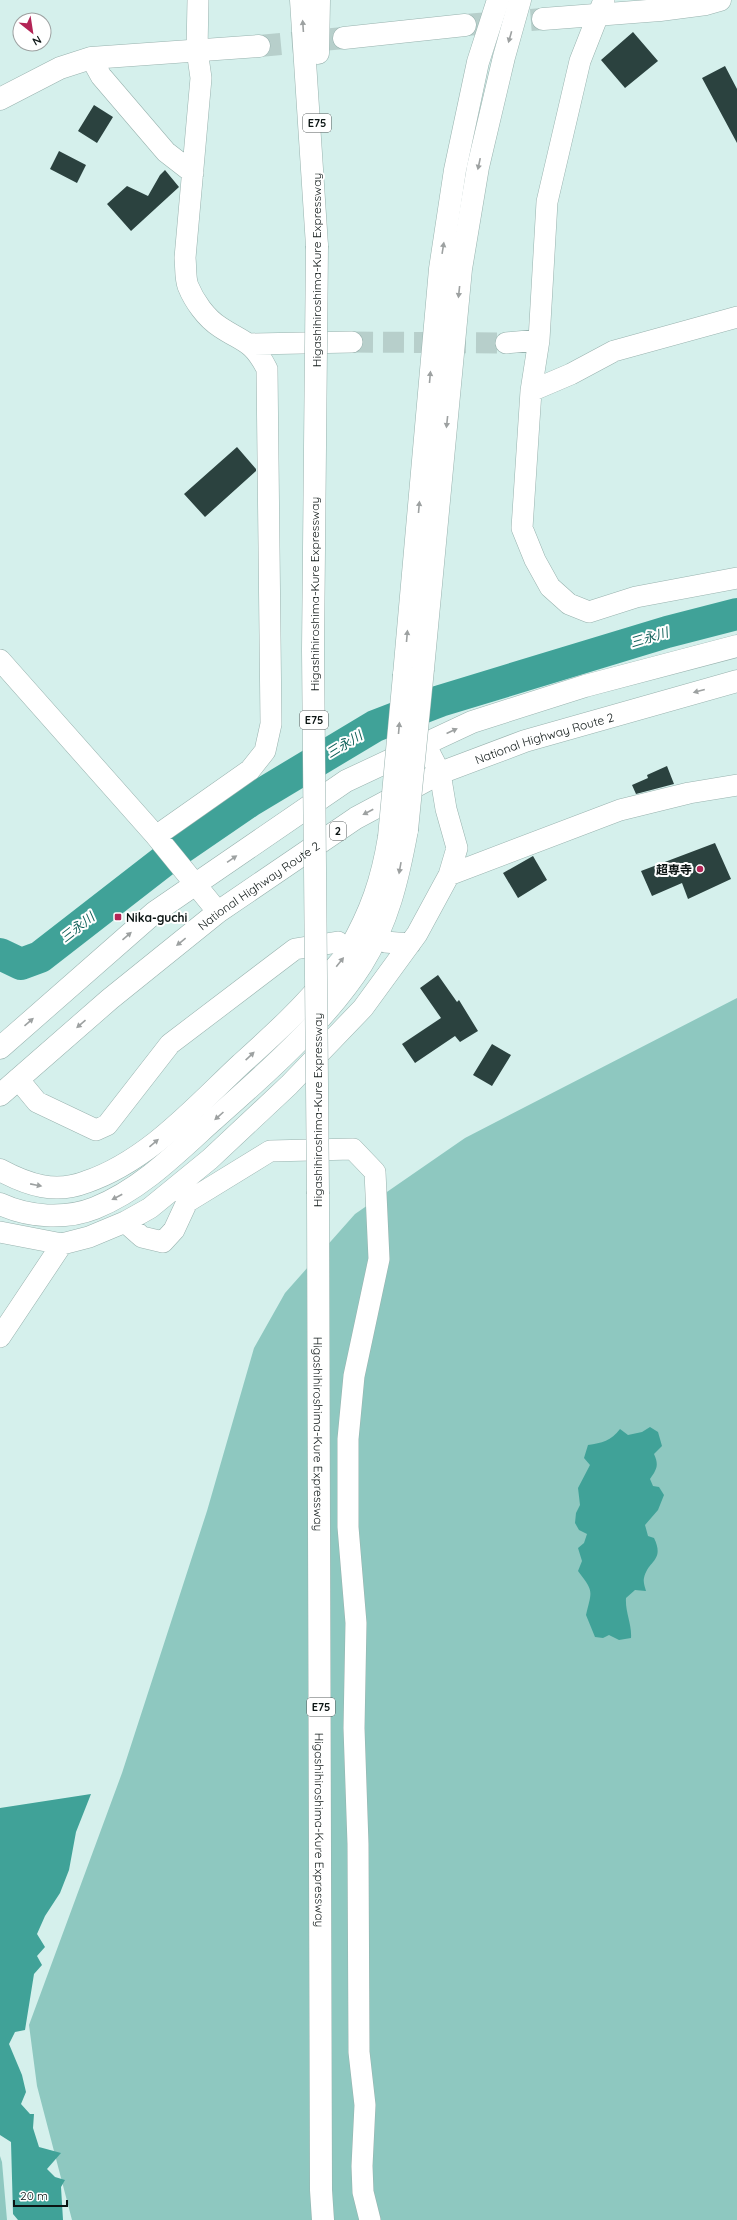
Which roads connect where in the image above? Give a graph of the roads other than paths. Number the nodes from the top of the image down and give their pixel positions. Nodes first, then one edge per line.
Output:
1 (198, 0) edge
2 (301, 0) edge
3 (319, 0) edge
4 (498, 0) edge
5 (520, 0) edge
6 (720, 0) edge
7 (602, 7) edge
8 (543, 19) tunnel mouth
9 (464, 25) tunnel mouth
10 (344, 38) tunnel mouth
11 (259, 46) tunnel mouth
12 (197, 50) junction
13 (92, 58) junction
14 (0, 99) edge
15 (193, 173) junction
16 (317, 246) junction
17 (737, 317) edge
18 (539, 340) junction
19 (352, 342) tunnel mouth
20 (506, 343) tunnel mouth
21 (249, 344) junction
22 (531, 392) junction
23 (737, 578) edge
24 (737, 646) edge
25 (0, 660) edge
26 (413, 672) junction
27 (737, 681) edge
28 (425, 744) junction
29 (440, 773) junction
30 (737, 785) edge
31 (398, 834) junction
32 (156, 836) junction
33 (449, 875) junction
34 (194, 884) junction
35 (218, 912) junction
36 (338, 942) dead end
37 (385, 942) dead end
38 (410, 944) junction
39 (0, 1048) edge
40 (18, 1079) junction
41 (0, 1094) edge
42 (0, 1170) edge
43 (0, 1204) edge
44 (125, 1222) junction
45 (0, 1232) edge
46 (62, 1244) junction
47 (0, 1337) edge
48 (323, 2220) edge
49 (370, 2220) edge

1 - 12 street
16 -> 2 main road
3 - 16 main road, Higashihiroshima-Kure Expressway / E75
26 -> 4 main road
5 -> 26 main road
6 - 7 main road
7 - 8 main road
7 - 18 street
9 - 10 main road
11 - 12 main road
12 - 13 main road
12 - 15 street
13 - 14 main road
13 - 15 street
15 - 21 street
16 - 48 main road, Higashihiroshima-Kure Expressway / E75, bridge
17 - 22 street
18 - 20 street
18 - 22 street
19 - 21 street
21 - 32 street
22 - 23 street
28 -> 24 main road
25 - 32 street
26 - 31 main road, bridge
27 -> 29 main road, National Highway Route 2 / 2
28 - 29 street
34 -> 28 main road
29 - 33 street
29 -> 35 main road, National Highway Route 2 / 2
30 - 33 street
42 -> 31 main road
31 -> 43 main road
32 - 34 street
33 - 38 street
34 - 35 street
39 -> 34 main road
35 -> 40 main road, National Highway Route 2 / 2
36 - 40 street
37 - 38 street
38 - 44 street
40 - 41 main road, National Highway Route 2 / 2
44 - 46 street
44 - 49 street
45 - 46 street
46 - 47 street

